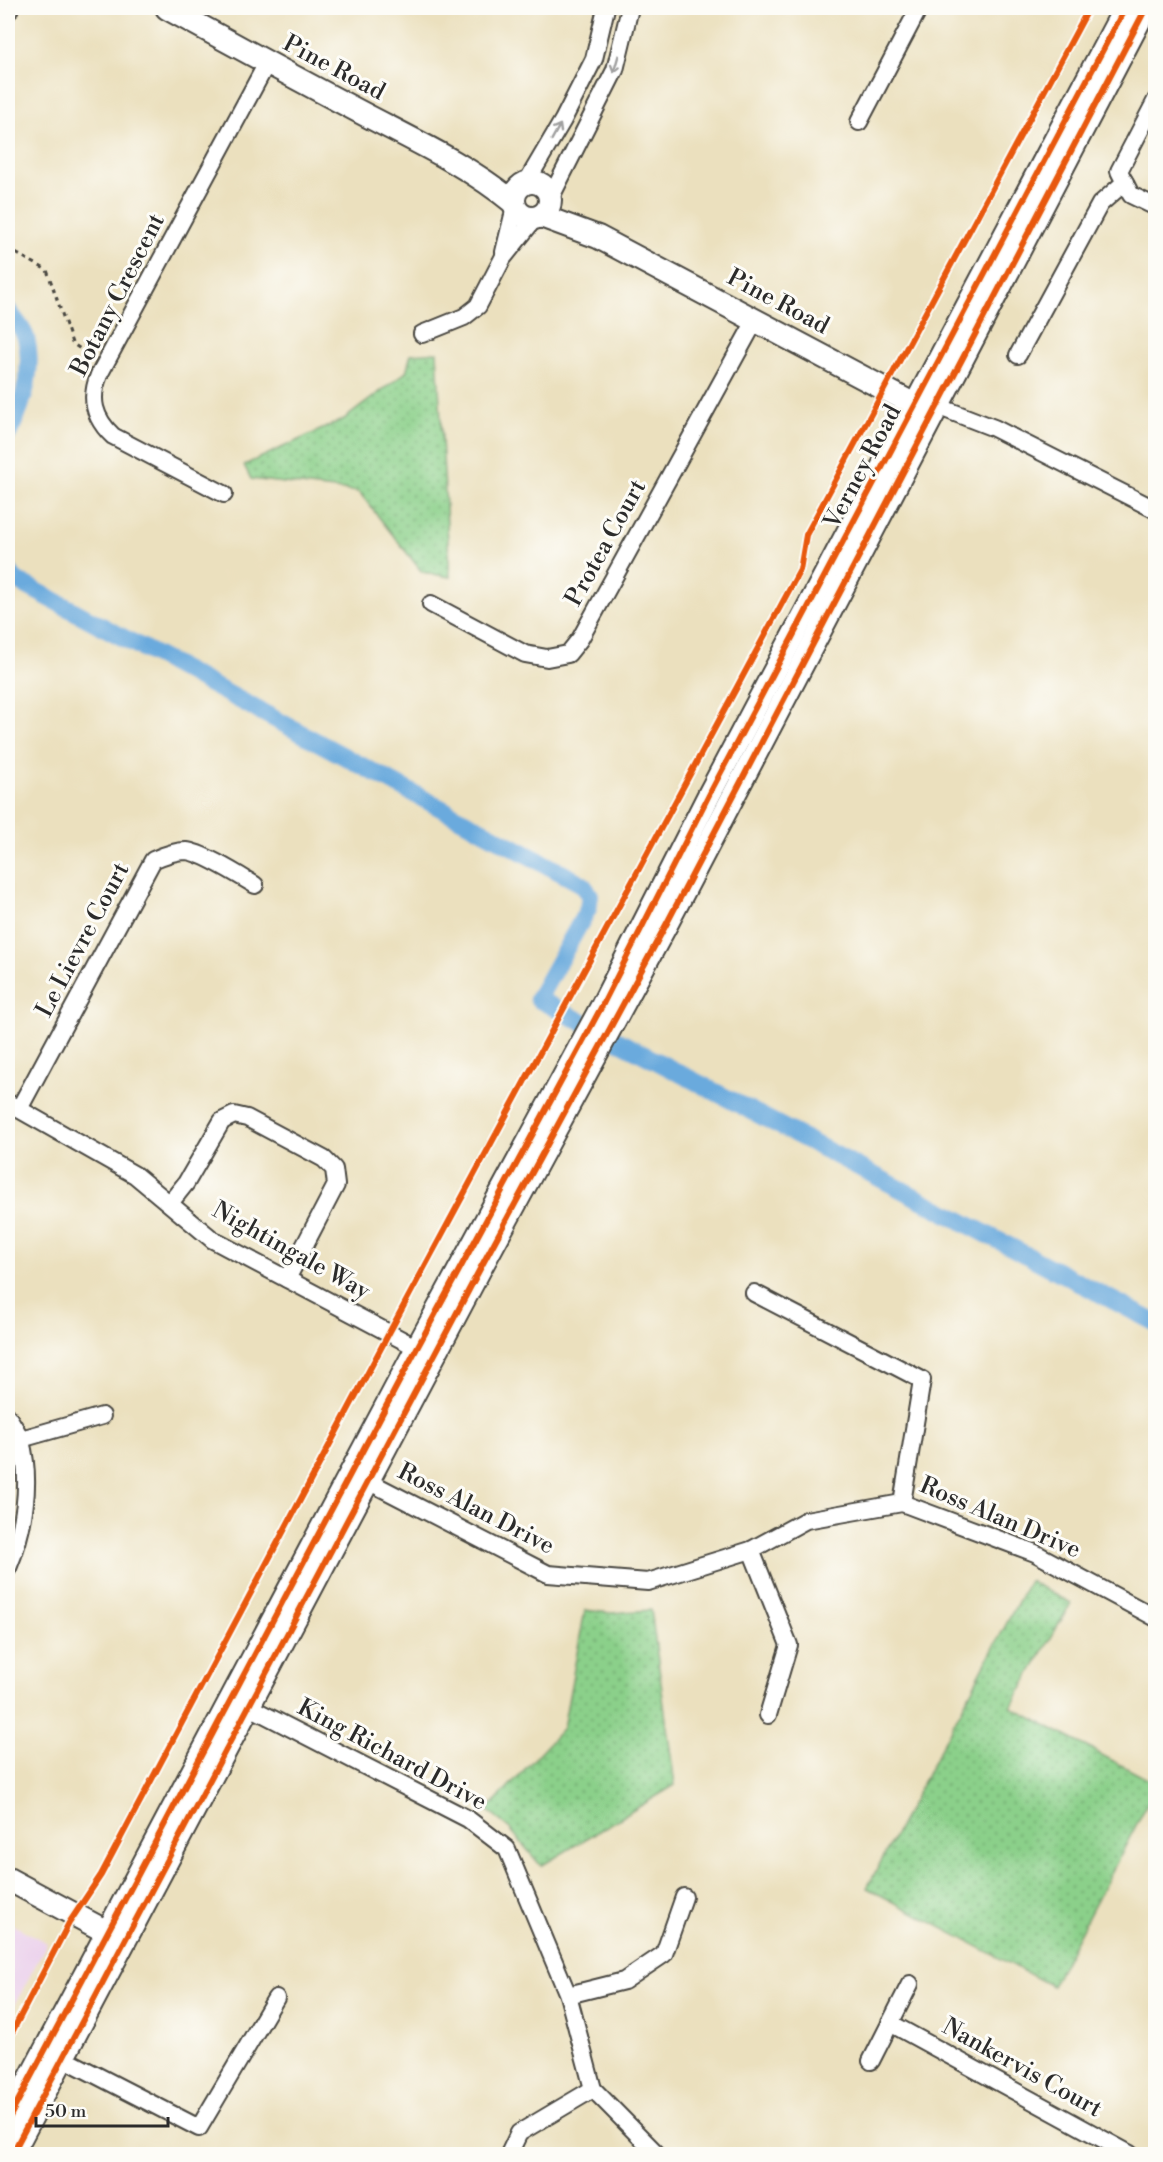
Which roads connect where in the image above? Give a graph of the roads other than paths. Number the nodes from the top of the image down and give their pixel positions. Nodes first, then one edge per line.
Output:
1 (10, 8) edge
2 (167, 8) edge
3 (606, 8) edge
4 (630, 8) edge
5 (919, 8) edge
6 (1125, 8) edge
7 (1146, 8) edge
8 (8, 12) edge
9 (267, 63) junction
10 (1155, 100) edge
11 (859, 122) dead end
12 (445, 157) junction
13 (1125, 182) junction
14 (525, 183) junction
15 (515, 205) junction
16 (1155, 207) edge
17 (544, 208) junction
18 (503, 258) junction
19 (755, 321) junction
20 (422, 334) dead end
21 (1018, 355) dead end
22 (928, 408) junction
23 (224, 494) dead end
24 (1155, 510) edge
25 (431, 604) dead end
26 (255, 885) dead end
27 (13, 1106) edge
28 (170, 1203) junction
29 (287, 1279) junction
30 (754, 1293) dead end
31 (426, 1352) junction
32 (102, 1416) dead end
33 (8, 1417) edge
34 (21, 1439) junction
35 (360, 1477) junction
36 (902, 1503) junction
37 (751, 1550) junction
38 (8, 1568) edge
39 (1155, 1618) edge
40 (240, 1702) junction
41 (768, 1715) dead end
42 (8, 1879) edge
43 (684, 1897) dead end
44 (116, 1936) junction
45 (910, 1984) dead end
46 (568, 1995) junction
47 (276, 1998) dead end
48 (890, 2024) junction
49 (54, 2053) junction
50 (871, 2061) dead end
51 (593, 2089) junction
52 (8, 2120) edge
53 (12, 2154) edge
54 (509, 2154) edge
55 (657, 2154) edge
56 (1130, 2154) edge

1 - 8 street
2 - 9 street, Pine Road
14 -> 3 street
4 -> 17 street
5 - 11 street
6 - 22 street, Verney Road
7 - 22 street, Verney Road
9 - 12 street, Pine Road
9 - 23 street, Botany Crescent
10 - 13 street
12 - 14 street, Pine Road
12 - 15 street, Pine Road
13 - 16 street
13 - 21 street
14 - 15 street
14 - 17 street
15 - 17 street
15 - 18 street
17 - 18 street
17 - 19 street, Pine Road
18 - 20 street
19 - 22 street, Pine Road
19 - 25 street, Protea Court
22 - 24 street
22 - 31 street, Verney Road
26 - 27 street, Le Lievre Court
27 - 28 street, Nightingale Way
28 - 29 street, Nightingale Way
28 - 29 street
29 - 31 street, Nightingale Way
30 - 36 street
31 - 35 street, Verney Road
32 - 34 street
33 - 34 street
34 - 38 street
35 - 37 street, Ross Alan Drive
35 - 40 street, Verney Road
36 - 37 street, Ross Alan Drive
36 - 39 street, Ross Alan Drive
37 - 41 street
40 - 44 street, Verney Road
40 - 46 street, King Richard Drive
42 - 44 street
43 - 46 street
44 - 49 street, Verney Road
45 - 48 street
46 - 51 street, King Richard Drive
47 - 49 street
48 - 50 street
48 - 56 street, Nankervis Court
49 - 52 street, Verney Road
49 - 53 street, Verney Road
51 - 54 street
51 - 55 street, King Richard Drive

